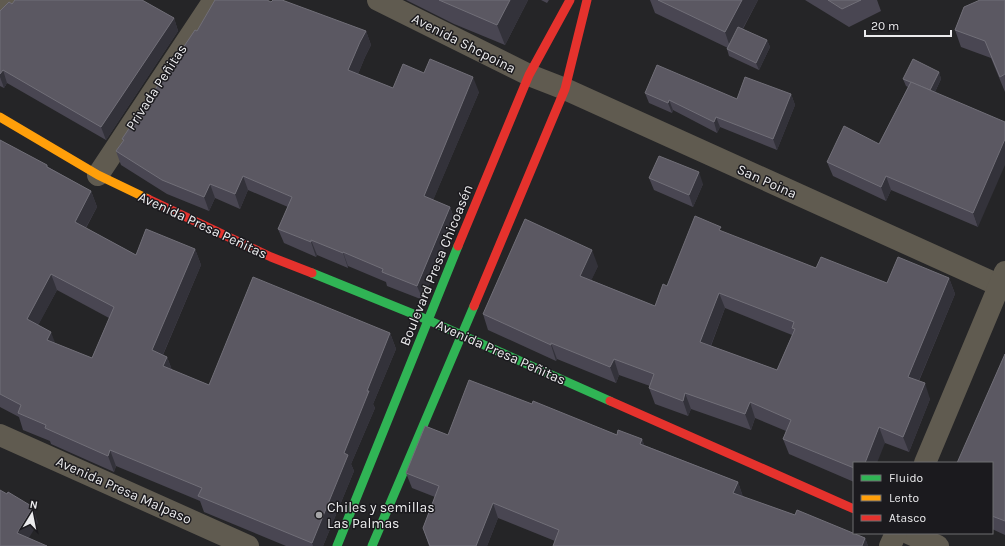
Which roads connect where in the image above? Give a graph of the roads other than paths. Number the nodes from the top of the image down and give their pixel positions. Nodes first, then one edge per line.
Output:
1 (8, 0) edge
2 (214, 0) edge
3 (378, 0) edge
4 (570, 0) edge
5 (587, 0) edge
6 (0, 13) edge
7 (529, 75) junction
8 (564, 89) junction
9 (0, 117) edge
10 (98, 175) junction
11 (1003, 282) edge
12 (428, 320) junction
13 (461, 335) junction
14 (0, 435) edge
15 (925, 462) edge
16 (853, 509) edge
17 (896, 534) edge
18 (910, 534) edge
19 (248, 546) edge
20 (337, 546) edge
21 (372, 546) edge
22 (890, 546) edge
23 (938, 546) edge

1 - 6 street
2 - 10 street, Privada Peñitas
3 - 7 street, Avenida Shcpoina
4 - 7 main road, Boulevard Presa Chicoasén
5 - 8 main road
7 - 8 street, San Poina
7 - 12 main road, Boulevard Presa Chicoasén
8 - 11 street, San Poina
8 - 13 main road
9 - 10 main road, Avenida Presa Peñitas
10 - 12 main road, Avenida Presa Peñitas
11 - 15 street
12 - 13 main road, Avenida Presa Peñitas
12 - 20 main road, Boulevard Presa Chicoasén
13 - 16 main road, Avenida Presa Peñitas
13 - 21 main road
14 - 19 street, Avenida Presa Malpaso
17 - 22 street
18 - 23 street

